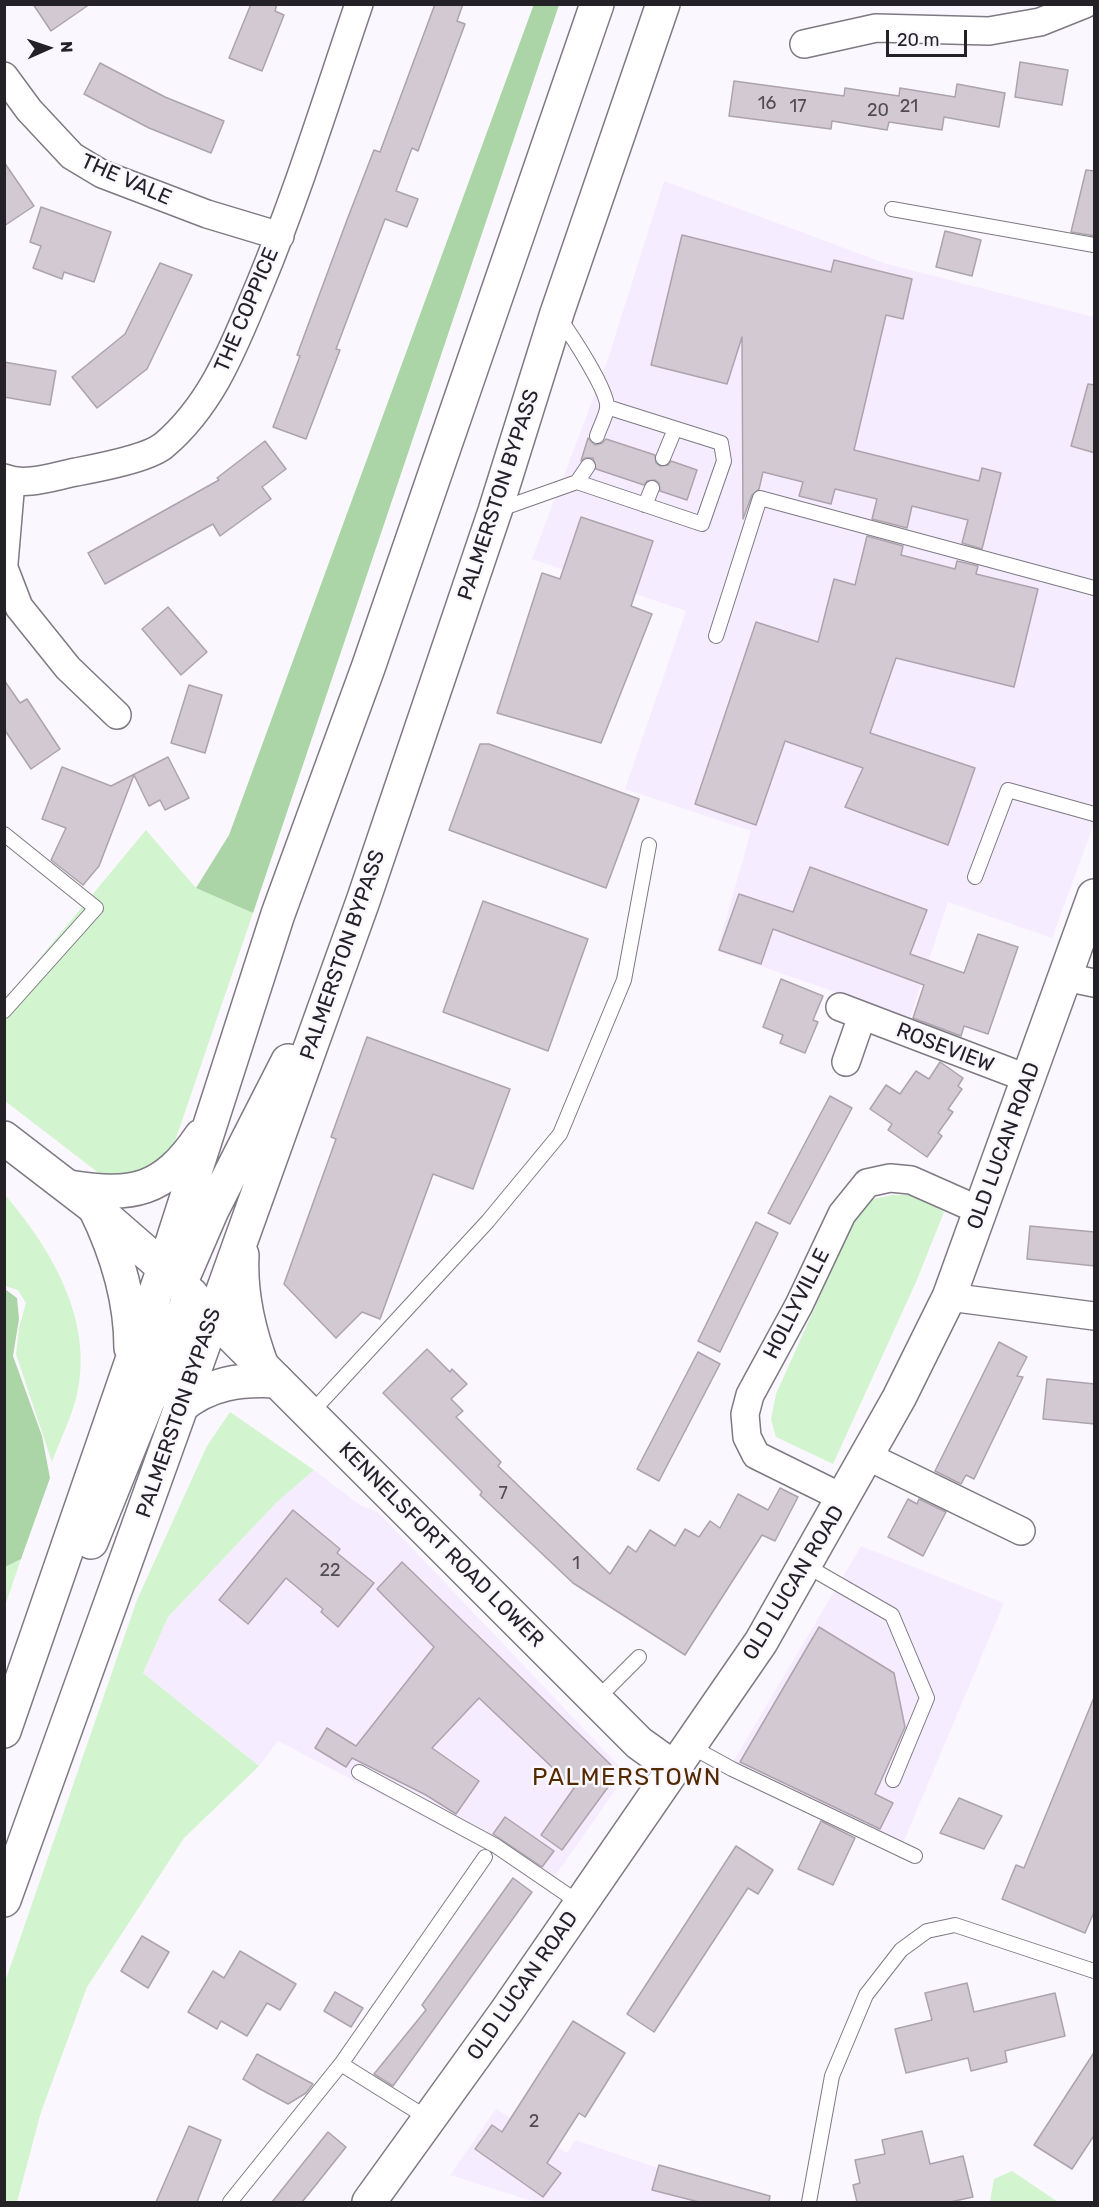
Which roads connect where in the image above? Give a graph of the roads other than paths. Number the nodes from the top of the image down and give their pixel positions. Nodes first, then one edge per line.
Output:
1 (359, 4) edge
2 (597, 4) edge
3 (663, 4) edge
4 (1085, 4) edge
5 (804, 44) dead end
6 (4, 76) edge
7 (892, 210) dead end
8 (280, 236) junction
9 (1095, 245) edge
10 (557, 313) junction
11 (607, 407) junction
12 (675, 429) junction
13 (597, 436) dead end
14 (663, 458) dead end
15 (588, 466) dead end
16 (8, 479) edge
17 (577, 482) junction
18 (652, 488) dead end
19 (645, 505) junction
20 (495, 511) junction
21 (4, 563) edge
22 (4, 568) edge
23 (1095, 588) edge
24 (716, 636) dead end
25 (117, 715) dead end
26 (1095, 814) edge
27 (4, 834) edge
28 (649, 845) dead end
29 (975, 877) dead end
30 (1095, 896) edge
31 (347, 944) junction
32 (1080, 980) edge
33 (4, 1011) edge
34 (846, 1062) dead end
35 (1029, 1079) junction
36 (213, 1118) junction
37 (4, 1138) edge
38 (69, 1186) junction
39 (95, 1208) junction
40 (981, 1211) junction
41 (244, 1229) junction
42 (187, 1291) junction
43 (949, 1297) junction
44 (1095, 1316) edge
45 (131, 1361) junction
46 (269, 1373) junction
47 (180, 1407) junction
48 (310, 1414) junction
49 (867, 1456) junction
50 (843, 1498) junction
51 (1022, 1531) dead end
52 (805, 1565) junction
53 (639, 1657) dead end
54 (596, 1700) junction
55 (9, 1718) edge
56 (682, 1757) junction
57 (359, 1772) dead end
58 (893, 1780) dead end
59 (915, 1856) dead end
60 (485, 1857) dead end
61 (4, 1900) edge
62 (581, 1904) junction
63 (1095, 1971) edge
64 (341, 2064) junction
65 (429, 2119) junction
66 (231, 2202) edge
67 (369, 2202) edge
68 (809, 2202) edge

1 - 8 street, THE COPPICE
2 - 36 main road, PALMERSTON BYPASS
3 - 10 main road, PALMERSTON BYPASS
4 - 5 street
6 - 8 street, THE VALE
7 - 9 lane
8 - 16 street, THE COPPICE
10 - 11 lane
10 - 20 main road, PALMERSTON BYPASS
11 - 12 lane
11 - 13 lane
12 - 14 lane
12 - 19 lane
15 - 17 lane
16 - 21 street
17 - 19 lane
17 - 20 lane
18 - 19 lane
20 - 31 main road, PALMERSTON BYPASS
22 - 25 street
23 - 24 lane
26 - 29 lane
27 - 33 lane
28 - 48 lane
30 - 32 main road, OLD LUCAN ROAD
31 - 41 main road, PALMERSTON BYPASS
31 - 42 main road
32 - 35 main road, OLD LUCAN ROAD
34 - 35 street, ROSEVIEW
35 - 40 main road, OLD LUCAN ROAD
36 - 38 main road
36 - 42 main road, PALMERSTON BYPASS
37 - 38 main road, KENNELSFORT ROAD LOWER
38 - 39 main road, KENNELSFORT ROAD LOWER
39 - 42 main road, KENNELSFORT ROAD LOWER
39 - 45 main road
40 - 43 main road, OLD LUCAN ROAD
40 - 50 street, HOLLYVILLE
41 - 42 main road, PALMERSTON BYPASS
41 - 46 main road
42 - 45 main road, PALMERSTON BYPASS
42 - 46 main road, KENNELSFORT ROAD LOWER
42 - 47 main road, PALMERSTON BYPASS
42 - 55 main road
43 - 44 street
43 - 49 main road, OLD LUCAN ROAD
45 - 55 main road, PALMERSTON BYPASS
46 - 47 main road
46 - 48 main road, KENNELSFORT ROAD LOWER
47 - 61 main road, PALMERSTON BYPASS
48 - 54 main road, KENNELSFORT ROAD LOWER
49 - 50 main road, OLD LUCAN ROAD
49 - 51 street
50 - 52 main road, OLD LUCAN ROAD
52 - 56 main road, OLD LUCAN ROAD
52 - 58 lane
53 - 54 lane
54 - 56 main road, KENNELSFORT ROAD LOWER
56 - 59 lane
56 - 62 main road, OLD LUCAN ROAD
57 - 62 lane
60 - 64 lane
62 - 65 main road, OLD LUCAN ROAD
63 - 68 lane
64 - 65 lane
64 - 66 lane
65 - 67 main road, OLD LUCAN ROAD

